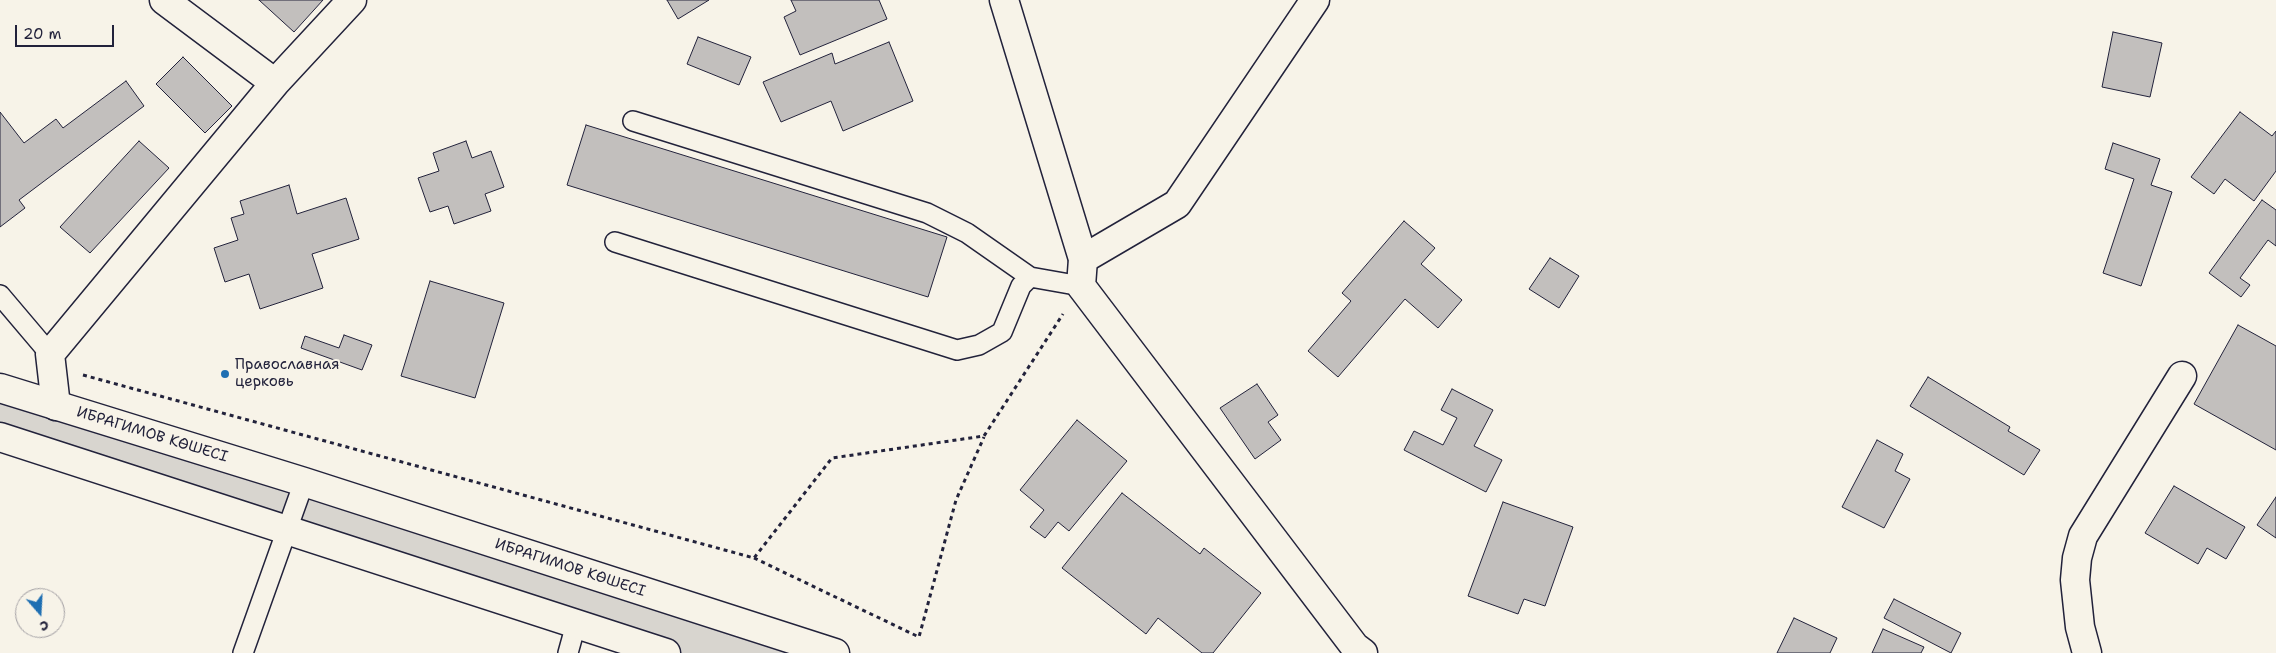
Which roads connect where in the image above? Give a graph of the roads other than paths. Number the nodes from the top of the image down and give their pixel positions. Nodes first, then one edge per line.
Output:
1 (164, 0) edge
2 (352, 0) edge
3 (1004, 0) edge
4 (1315, 0) edge
5 (275, 83) junction
6 (633, 121) dead end
7 (615, 242) dead end
8 (1082, 258) junction
9 (1030, 277) junction
10 (1082, 286) junction
11 (0, 295) edge
12 (51, 360) junction
13 (2182, 376) dead end
14 (0, 388) edge
15 (56, 406) junction
16 (0, 437) edge
17 (304, 482) junction
18 (286, 529) junction
19 (576, 624) junction
20 (243, 653) edge
21 (568, 653) edge
22 (666, 653) edge
23 (835, 653) edge
24 (1363, 653) edge
25 (2088, 653) edge

1 - 5 street
2 - 5 street
3 - 8 street
4 - 8 street
5 - 12 street
6 - 9 lane
7 - 9 lane
8 - 10 street
9 - 10 lane
10 - 24 street
11 - 12 lane
12 - 15 street
13 - 25 street
14 - 15 street, ИБРАГИМОВ КӨШЕСІ
15 - 17 street, ИБРАГИМОВ КӨШЕСІ
16 - 18 street
17 - 18 lane
17 - 23 street, ИБРАГИМОВ КӨШЕСІ
18 - 19 street
18 - 20 lane
19 - 21 lane
19 - 22 street

